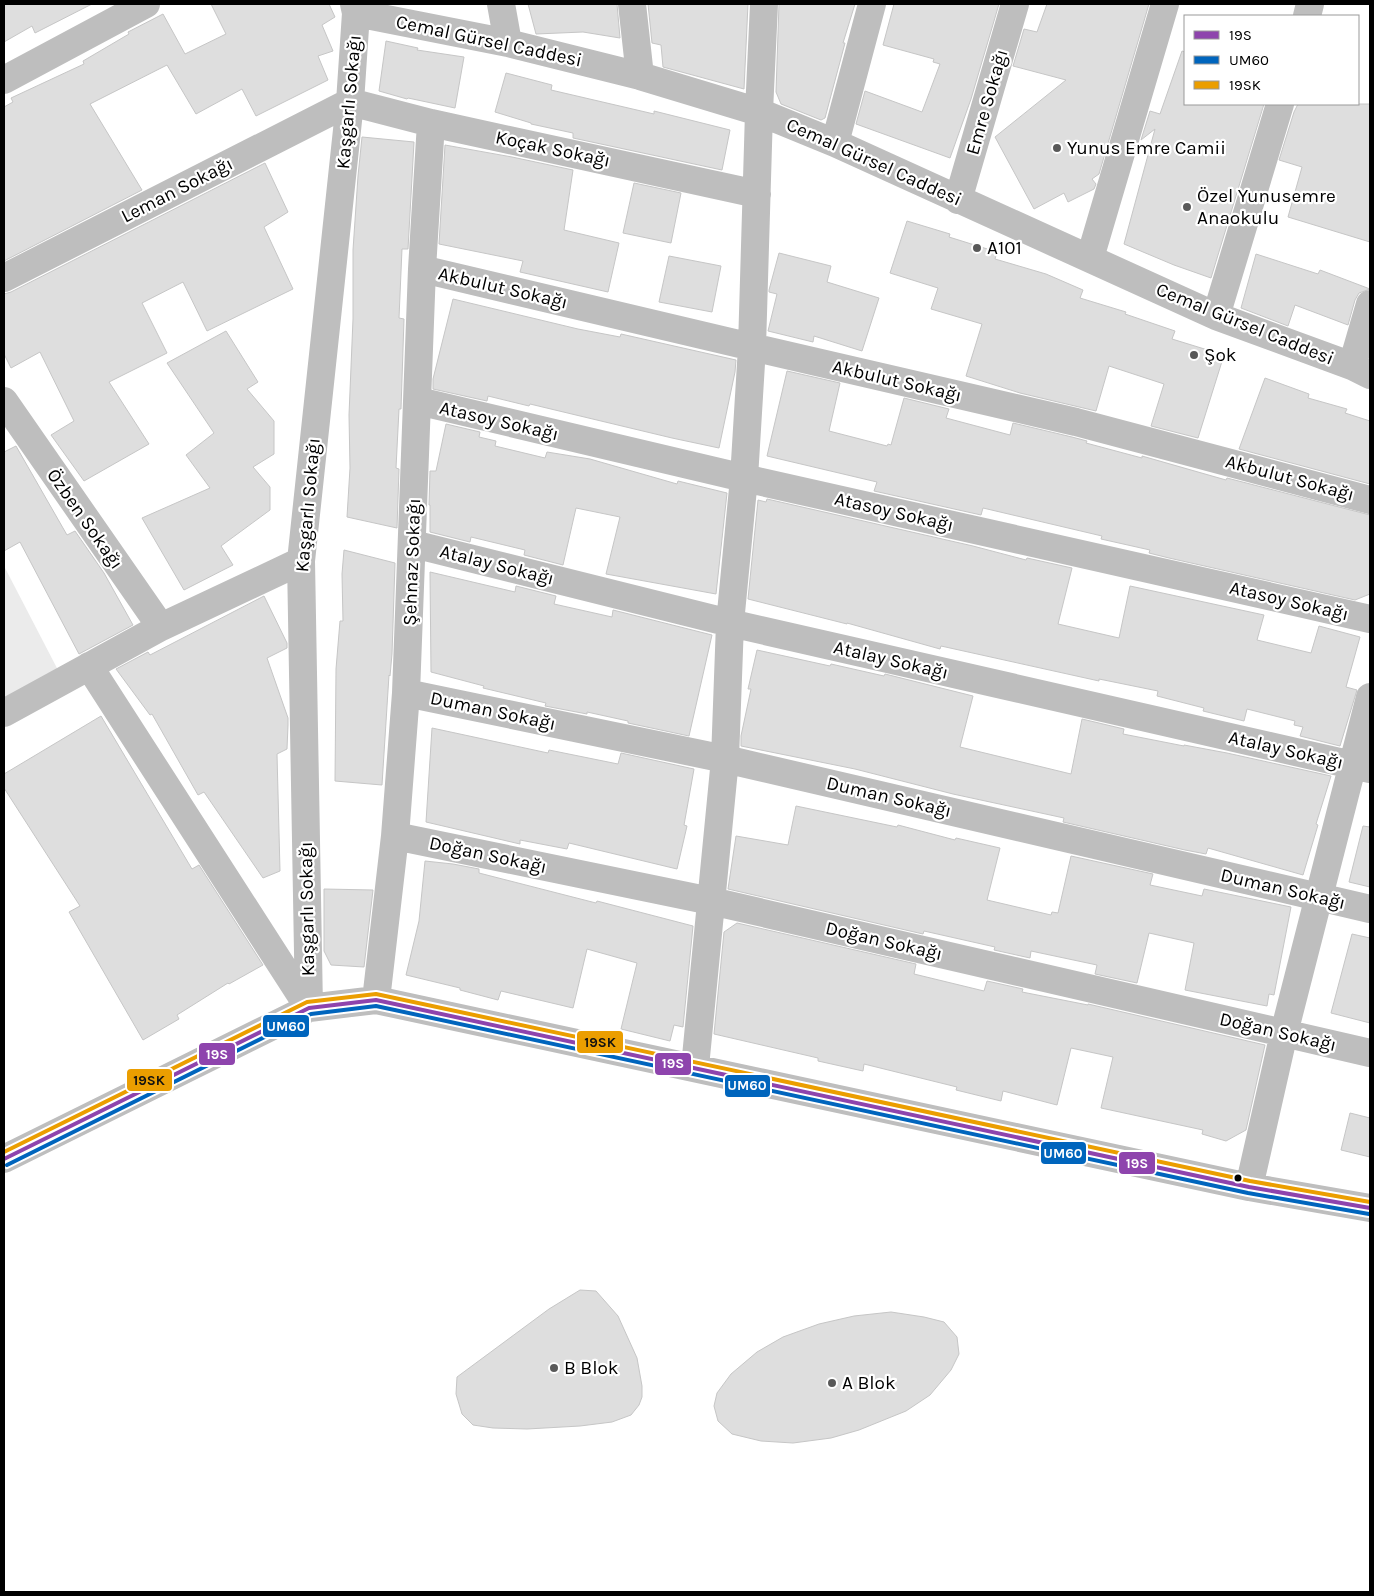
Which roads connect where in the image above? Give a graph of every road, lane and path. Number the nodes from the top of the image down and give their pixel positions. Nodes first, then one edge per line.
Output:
1 (146, 4) edge
2 (501, 4) edge
3 (632, 4) edge
4 (764, 4) edge
5 (872, 4) edge
6 (1015, 4) edge
7 (1165, 4) edge
8 (355, 8) edge
9 (508, 43) junction
10 (640, 76) junction
11 (4, 80) edge
12 (350, 102) junction
13 (1280, 105) edge
14 (759, 112) junction
15 (431, 122) junction
16 (835, 143) junction
17 (758, 194) junction
18 (958, 200) junction
19 (1090, 258) junction
20 (422, 269) junction
21 (4, 278) edge
22 (1370, 304) edge
23 (1216, 316) junction
24 (752, 347) junction
25 (1361, 370) edge
26 (418, 401) junction
27 (6, 409) edge
28 (744, 478) junction
29 (1370, 500) edge
30 (413, 544) junction
31 (301, 560) junction
32 (1370, 619) edge
33 (730, 623) junction
34 (161, 627) junction
35 (89, 666) junction
36 (406, 693) junction
37 (1370, 696) edge
38 (4, 713) edge
39 (725, 759) junction
40 (1362, 767) edge
41 (395, 836) junction
42 (1320, 897) junction
43 (711, 901) junction
44 (1370, 910) edge
45 (376, 1000) junction
46 (309, 1008) junction
47 (1284, 1033) junction
48 (1370, 1053) edge
49 (695, 1067) junction
50 (4, 1159) edge
51 (1250, 1187) junction
52 (1370, 1208) edge

1 - 11 street
2 - 9 street
3 - 10 street
4 - 14 street
5 - 16 street
6 - 18 street, Emre Sokağı
7 - 19 street
8 - 9 street, Cemal Gürsel Caddesi
8 - 12 street, Kaşgarlı Sokağı
9 - 10 street, Cemal Gürsel Caddesi
10 - 14 street, Cemal Gürsel Caddesi
12 - 15 street, Koçak Sokağı
12 - 21 street, Leman Sokağı
12 - 31 street, Kaşgarlı Sokağı
13 - 23 street
14 - 16 street, Cemal Gürsel Caddesi
14 - 17 street
15 - 17 street, Koçak Sokağı
15 - 20 street, Şehnaz Sokağı
16 - 18 street, Cemal Gürsel Caddesi
17 - 24 street
18 - 19 street, Cemal Gürsel Caddesi
19 - 23 street, Cemal Gürsel Caddesi
20 - 24 street, Akbulut Sokağı
20 - 26 street, Şehnaz Sokağı
22 - 25 street
23 - 25 street, Cemal Gürsel Caddesi
24 - 28 street
24 - 29 street, Akbulut Sokağı
26 - 28 street, Atasoy Sokağı
26 - 30 street, Şehnaz Sokağı
27 - 34 street, Özben Sokağı
28 - 32 street, Atasoy Sokağı
28 - 33 street
30 - 33 street, Atalay Sokağı
30 - 36 street, Şehnaz Sokağı
31 - 34 street
31 - 46 street, Kaşgarlı Sokağı
33 - 39 street
33 - 40 street, Atalay Sokağı
34 - 35 street
35 - 38 street
35 - 46 street
36 - 39 street, Duman Sokağı
36 - 41 street, Şehnaz Sokağı
37 - 40 street
39 - 42 street, Duman Sokağı
39 - 43 street
40 - 42 street
41 - 43 street, Doğan Sokağı
41 - 45 street, Şehnaz Sokağı
42 - 44 street, Duman Sokağı
42 - 47 street
43 - 47 street, Doğan Sokağı
43 - 49 street
45 - 46 street
45 - 49 street
46 - 50 street
47 - 48 street, Doğan Sokağı
47 - 51 street
49 - 51 street
51 - 52 street

